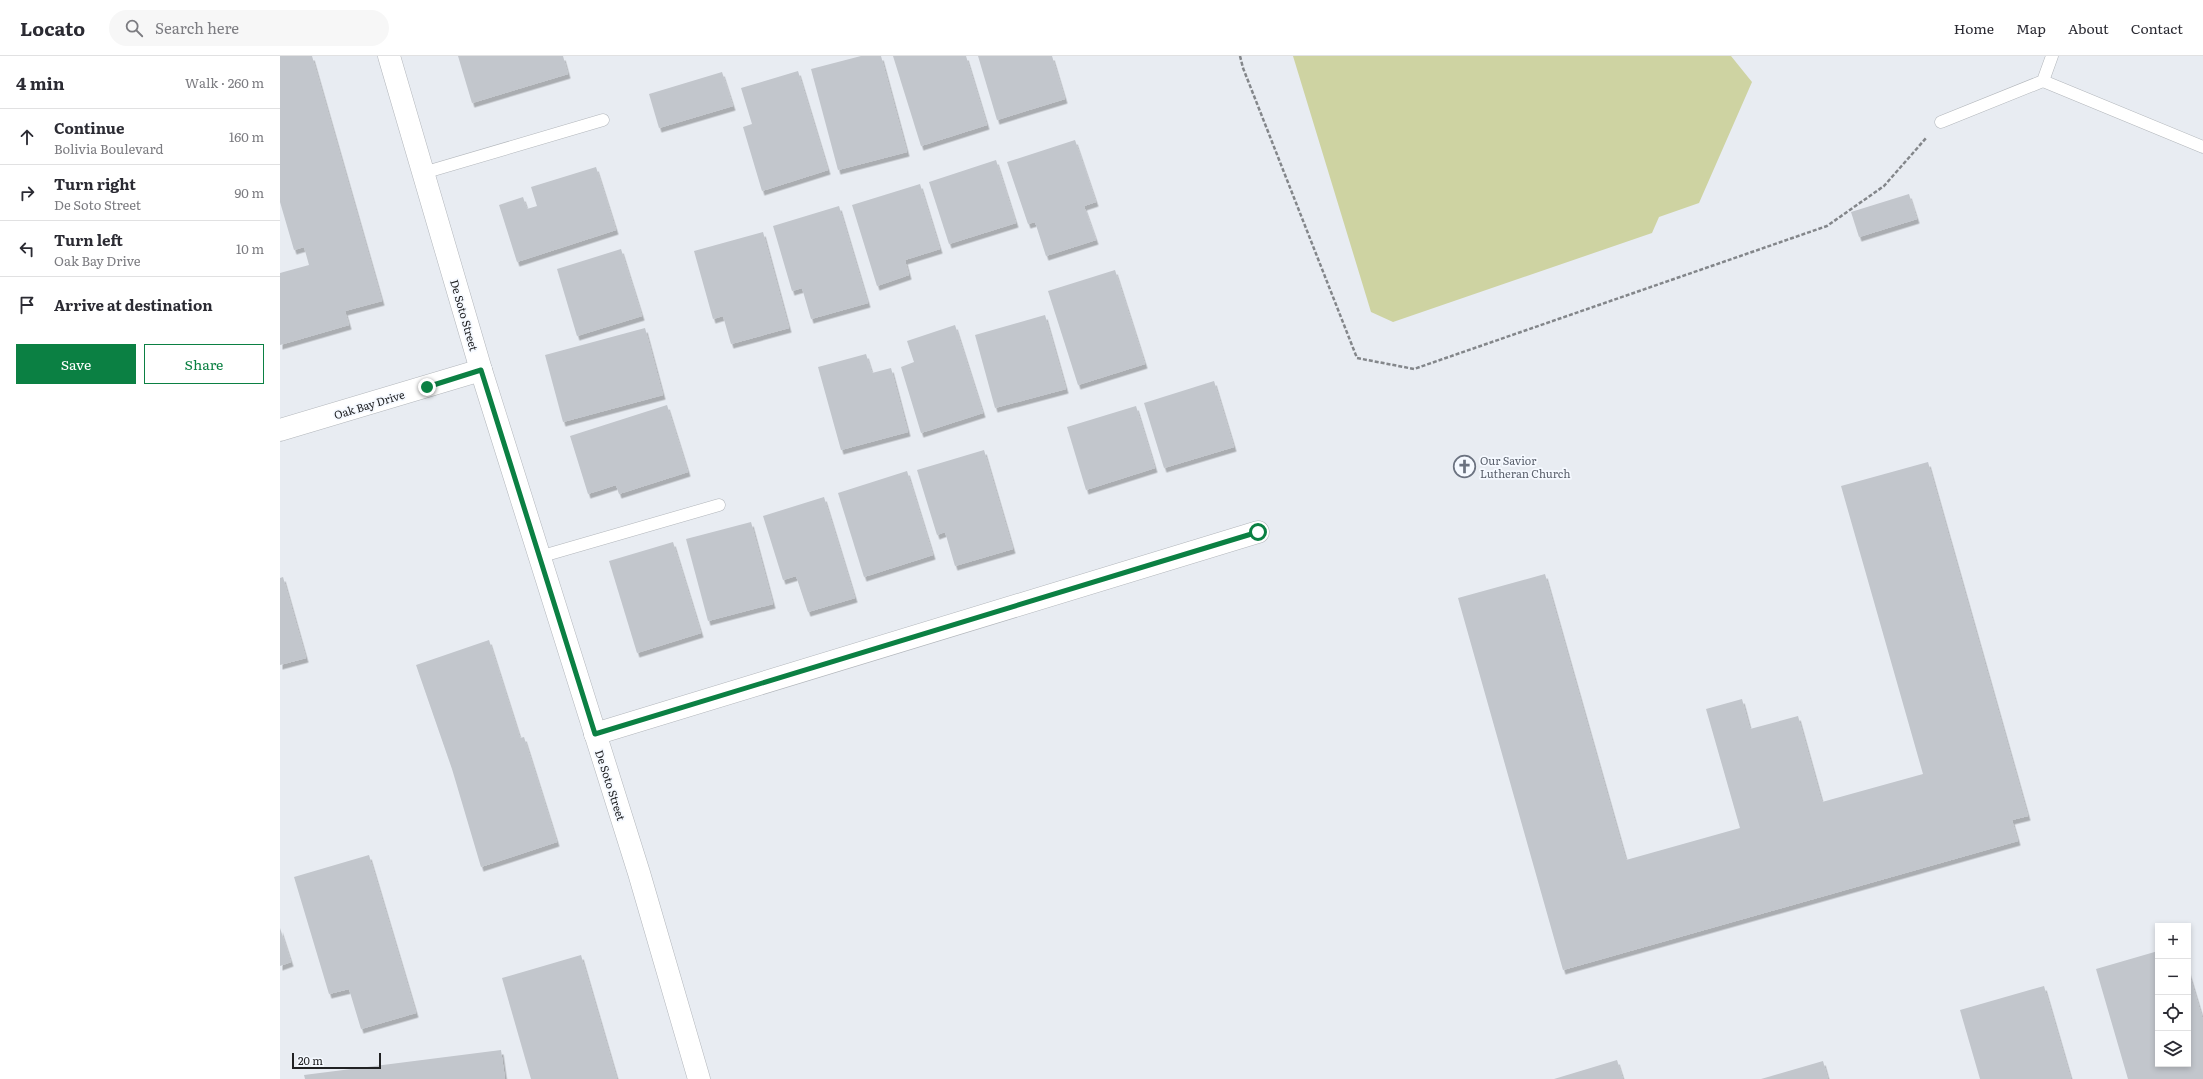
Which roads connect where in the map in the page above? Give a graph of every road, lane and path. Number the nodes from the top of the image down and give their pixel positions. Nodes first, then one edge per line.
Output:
1 (388, 56) edge
2 (1240, 56) edge
3 (2052, 56) edge
4 (2042, 81) junction
5 (603, 120) dead end
6 (1941, 122) joint
7 (2203, 147) edge
8 (423, 173) junction
9 (481, 370) junction
10 (280, 430) edge
11 (719, 505) dead end
12 (1258, 532) dead end
13 (539, 557) junction
14 (595, 734) junction
15 (699, 1079) edge

1 - 8 street, De Soto Street
2 - 6 path
3 - 4 lane
4 - 6 lane
4 - 7 lane
5 - 8 lane
8 - 9 street, De Soto Street
9 - 10 street, Oak Bay Drive
9 - 13 street, De Soto Street
11 - 13 lane
12 - 14 street
13 - 14 street, De Soto Street
14 - 15 street, De Soto Street

